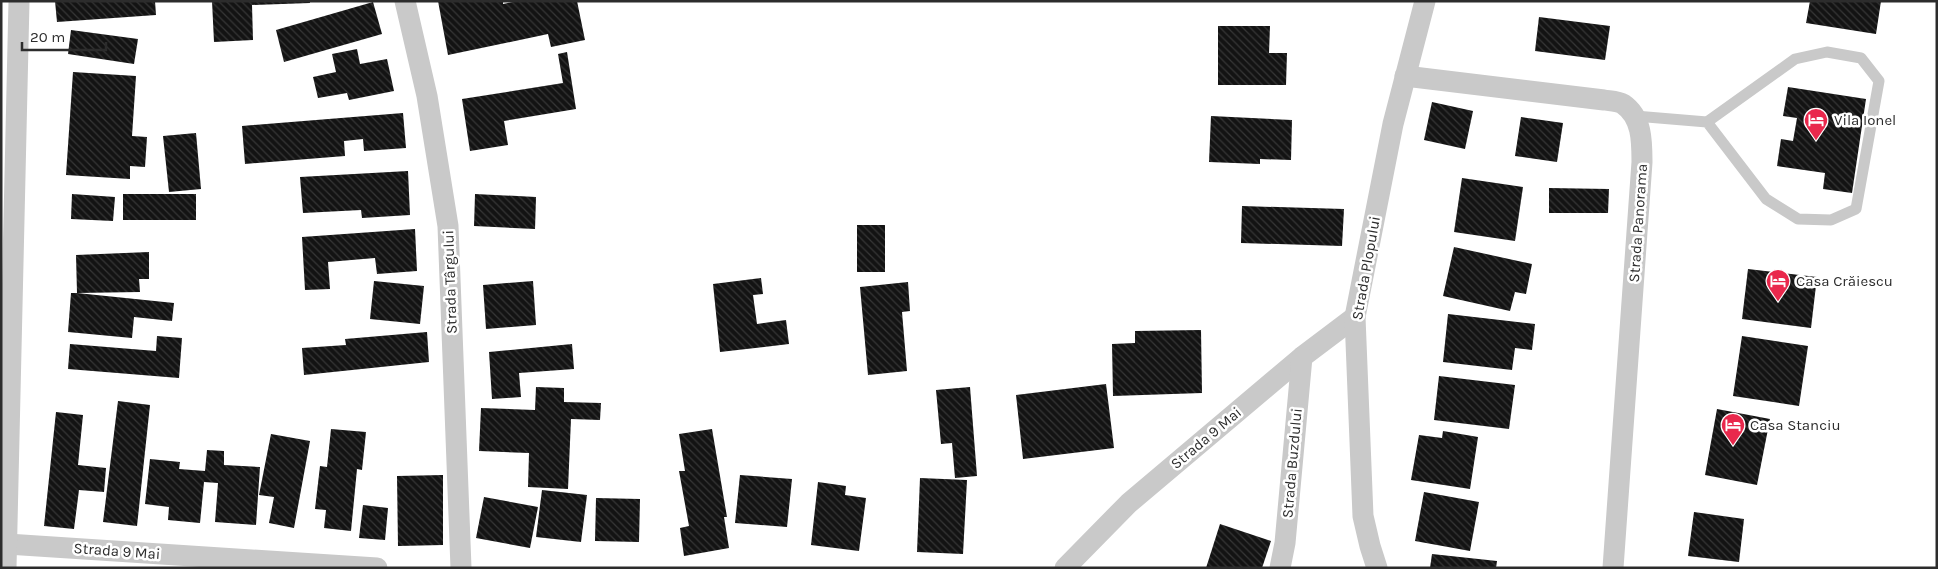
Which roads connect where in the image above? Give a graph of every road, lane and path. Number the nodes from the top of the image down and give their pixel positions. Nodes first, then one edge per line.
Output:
1 (19, 1) edge
2 (405, 1) edge
3 (1425, 1) edge
4 (1405, 76) junction
5 (1635, 116) junction
6 (1707, 122) junction
7 (1355, 318) junction
8 (1302, 357) junction
9 (7, 544) junction
10 (6, 568) edge
11 (378, 568) edge
12 (461, 568) edge
13 (1065, 568) edge
14 (1280, 568) edge
15 (1377, 568) edge
16 (1613, 568) edge

1 - 9 street
2 - 12 street, Strada Târgului
3 - 4 street, Strada Plopului
4 - 5 street
4 - 7 street, Strada Plopului
5 - 6 lane
5 - 16 street, Strada Panorama
6 - 6 lane
7 - 8 street, Strada 9 Mai
7 - 15 street, Strada Plopului
8 - 13 street, Strada 9 Mai
8 - 14 street, Strada Buzdului
9 - 10 street
9 - 11 street, Strada 9 Mai

